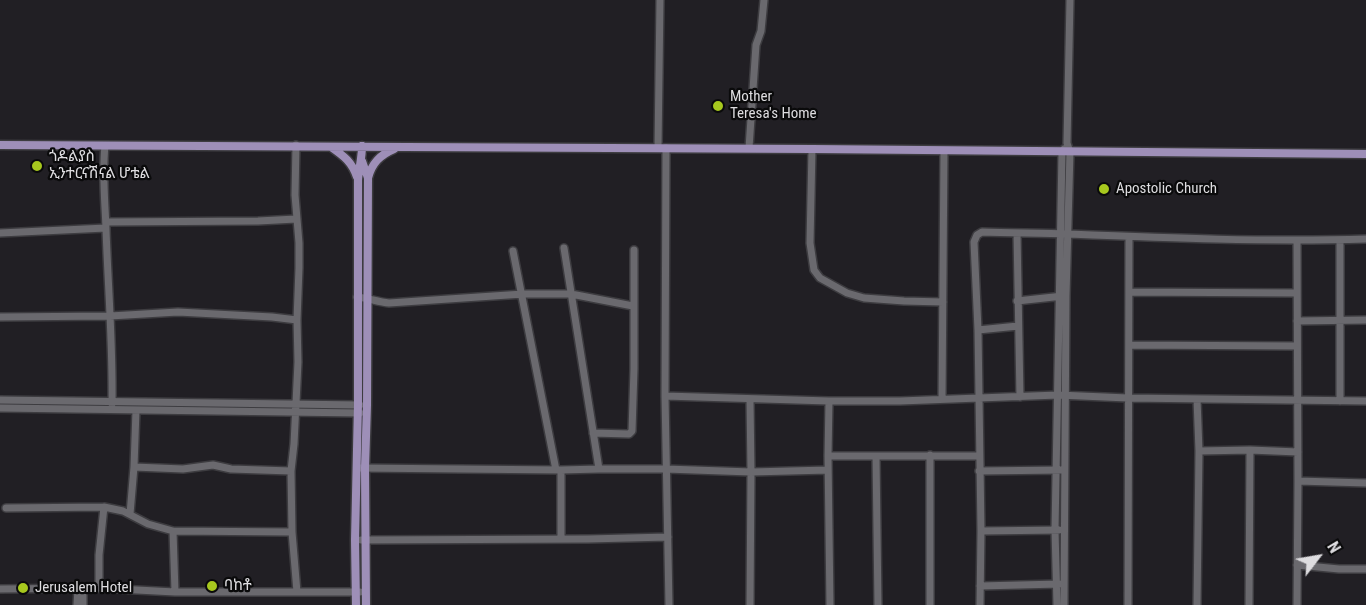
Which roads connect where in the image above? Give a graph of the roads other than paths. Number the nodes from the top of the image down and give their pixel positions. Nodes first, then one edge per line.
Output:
1 (660, 0) edge
2 (764, 0) edge
3 (1070, 0) edge
4 (0, 145) edge
5 (296, 145) junction
6 (105, 146) junction
7 (331, 146) junction
8 (362, 146) junction
9 (397, 147) junction
10 (662, 148) junction
11 (749, 148) junction
12 (812, 149) junction
13 (1066, 149) junction
14 (944, 151) junction
15 (1366, 154) edge
16 (362, 160) junction
17 (368, 178) junction
18 (358, 180) junction
19 (358, 204) junction
20 (368, 204) junction
21 (296, 219) junction
22 (106, 225) junction
23 (0, 233) edge
24 (1017, 233) junction
25 (1064, 234) junction
26 (1129, 237) junction
27 (1366, 239) edge
28 (1297, 240) junction
29 (1340, 240) junction
30 (564, 248) dead end
31 (634, 250) dead end
32 (513, 251) dead end
33 (1129, 292) junction
34 (1297, 293) junction
35 (523, 294) junction
36 (571, 294) junction
37 (1063, 296) junction
38 (357, 297) junction
39 (367, 298) junction
40 (1017, 301) junction
41 (943, 302) junction
42 (633, 306) junction
43 (110, 316) junction
44 (0, 317) edge
45 (297, 320) junction
46 (1340, 320) junction
47 (1366, 320) edge
48 (1297, 321) junction
49 (1018, 326) junction
50 (978, 330) junction
51 (1129, 345) junction
52 (1297, 346) junction
53 (1058, 395) junction
54 (1066, 395) junction
55 (665, 396) junction
56 (1020, 397) junction
57 (978, 398) junction
58 (1128, 398) junction
59 (942, 399) junction
60 (1197, 399) junction
61 (0, 400) edge
62 (750, 400) junction
63 (1298, 400) junction
64 (112, 401) junction
65 (829, 401) junction
66 (1340, 401) junction
67 (1366, 401) edge
68 (295, 403) junction
69 (0, 408) edge
70 (362, 409) junction
71 (112, 410) junction
72 (136, 410) junction
73 (295, 412) junction
74 (593, 433) junction
75 (1250, 450) junction
76 (1199, 451) junction
77 (1298, 452) junction
78 (930, 455) junction
79 (828, 456) junction
80 (876, 456) junction
81 (979, 456) junction
82 (134, 467) junction
83 (360, 468) junction
84 (599, 469) junction
85 (666, 469) junction
86 (559, 470) junction
87 (828, 470) junction
88 (1060, 470) junction
89 (291, 471) junction
90 (979, 471) junction
91 (751, 472) junction
92 (1298, 482) junction
93 (1366, 483) edge
94 (104, 507) junction
95 (6, 508) dead end
96 (130, 514) junction
97 (1055, 530) junction
98 (1064, 530) junction
99 (173, 531) junction
100 (981, 531) junction
101 (292, 532) junction
102 (668, 537) junction
103 (561, 539) junction
104 (354, 540) junction
105 (365, 540) junction
106 (1297, 565) junction
107 (1366, 569) edge
108 (1061, 584) junction
109 (980, 585) junction
110 (99, 588) junction
111 (0, 589) edge
112 (80, 589) junction
113 (175, 592) junction
114 (297, 592) junction
115 (355, 592) junction
116 (366, 592) junction
117 (77, 605) edge
118 (83, 605) edge
119 (356, 605) edge
120 (366, 605) edge
121 (669, 605) edge
122 (750, 605) edge
123 (830, 605) edge
124 (878, 605) edge
125 (931, 605) edge
126 (980, 605) edge
127 (1057, 605) edge
128 (1064, 605) edge
129 (1128, 605) edge
130 (1197, 605) edge
131 (1249, 605) edge
132 (1297, 605) edge

1 - 10 street
2 - 11 street
3 - 13 street
4 - 6 main road
5 - 6 main road
5 - 7 main road
5 - 21 street
6 - 22 street
7 - 8 main road
7 - 18 main road
8 - 9 main road
8 - 16 main road
9 - 10 main road
9 - 17 main road
10 - 11 main road
10 - 55 street
11 - 12 main road
12 - 14 main road
12 - 41 street
13 - 14 main road
13 - 15 main road
13 - 25 street
14 - 41 street
16 - 17 main road
16 - 18 main road
17 - 20 main road
18 - 19 main road
19 - 20 main road
19 - 38 main road
20 - 39 main road
21 - 22 street
21 - 45 street
22 - 23 street
22 - 43 street
24 - 25 street
24 - 40 street
24 - 50 street
25 - 26 street
25 - 37 street
26 - 28 street
26 - 33 street
27 - 29 street
28 - 29 street
28 - 34 street
29 - 46 street
30 - 36 street
31 - 42 street
32 - 35 street
33 - 34 street
33 - 51 street
34 - 48 street
35 - 36 street
35 - 39 street
35 - 86 street
36 - 42 street
36 - 74 street
37 - 40 street
37 - 53 street
37 - 54 street
38 - 39 street
38 - 70 main road
39 - 70 main road
40 - 49 street
41 - 59 street
42 - 74 street
43 - 44 street
43 - 45 street
43 - 64 street
45 - 68 street
46 - 47 street
46 - 48 street
46 - 66 street
48 - 52 street
49 - 50 street
49 - 56 street
50 - 57 street
51 - 52 street
51 - 58 street
52 - 63 street
53 - 54 street
53 - 56 street
53 - 88 street
54 - 58 street
54 - 88 street
55 - 62 street
55 - 85 street
56 - 57 street
57 - 59 street
57 - 81 street
58 - 60 street
58 - 129 street
59 - 65 street
60 - 63 street
60 - 76 street
61 - 64 street
62 - 65 street
62 - 91 street
63 - 66 street
63 - 77 street
64 - 68 street
64 - 71 street
65 - 79 street
66 - 67 street
68 - 70 street
68 - 73 street
69 - 71 street
70 - 73 street
70 - 83 main road
71 - 72 street
72 - 73 street
72 - 82 street
73 - 89 street
74 - 84 street
75 - 76 street
75 - 77 street
75 - 131 street
76 - 130 street
77 - 92 street
78 - 80 street
78 - 81 street
78 - 125 street
79 - 80 street
79 - 87 street
80 - 124 street
81 - 90 street
82 - 89 street
82 - 96 street
83 - 86 street
83 - 104 main road
83 - 105 main road
84 - 85 street
84 - 86 street
85 - 91 street
85 - 102 street
86 - 103 street
87 - 91 street
87 - 123 street
88 - 90 street
88 - 97 street
88 - 98 street
89 - 101 street
90 - 100 street
91 - 122 street
92 - 93 street
92 - 106 street
94 - 95 street
94 - 96 street
94 - 110 street
96 - 99 street
97 - 98 street
97 - 100 street
97 - 108 street
98 - 108 street
99 - 101 street
99 - 113 street
100 - 109 street
101 - 114 street
102 - 103 street
102 - 121 street
103 - 105 street
104 - 105 street
104 - 115 main road
105 - 116 main road
106 - 107 street
106 - 132 street
108 - 109 street
108 - 127 street
108 - 128 street
109 - 126 street
110 - 112 street
110 - 113 street
111 - 112 street
112 - 117 street
112 - 118 street
113 - 114 street
114 - 115 street
115 - 116 street
115 - 119 main road
116 - 120 main road

